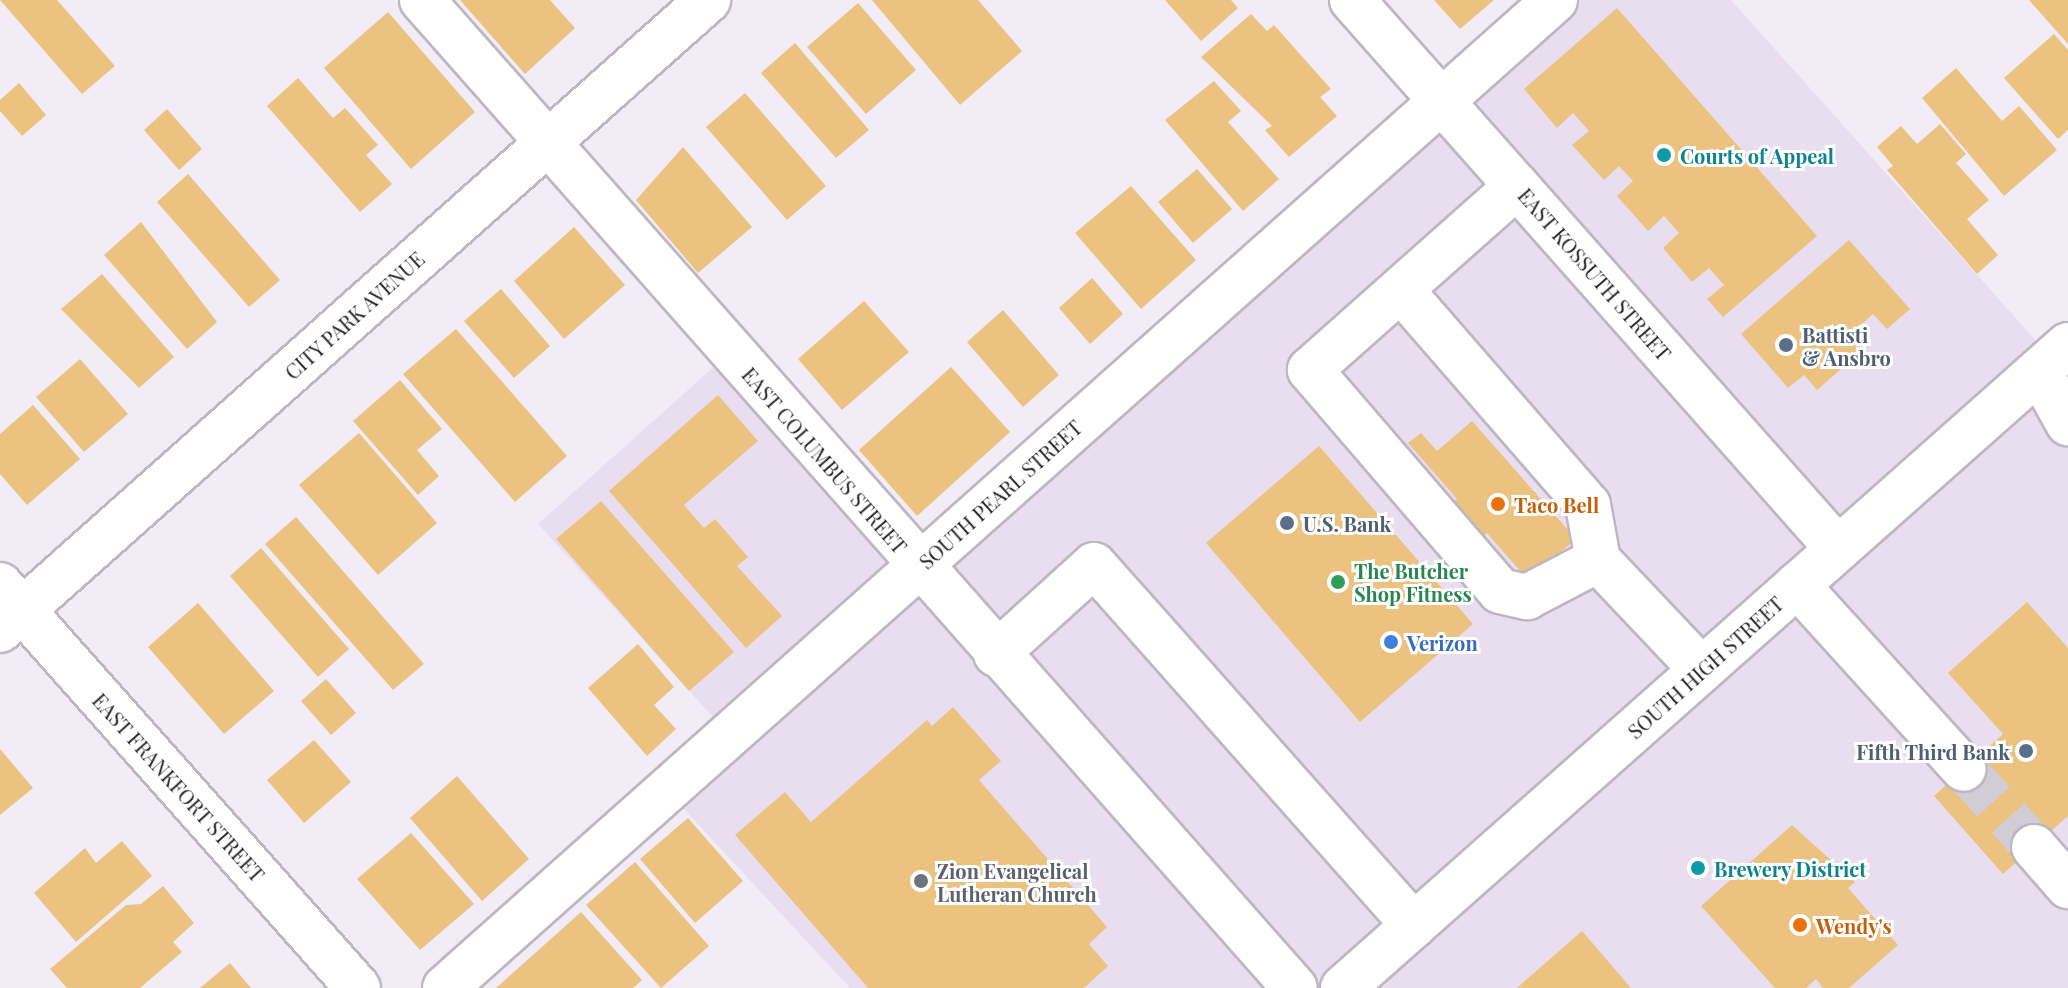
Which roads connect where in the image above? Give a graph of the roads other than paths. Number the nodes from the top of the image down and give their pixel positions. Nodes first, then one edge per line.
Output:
1 (422, 0) edge
2 (708, 0) edge
3 (1352, 0) edge
4 (1555, 0) edge
5 (1441, 100) junction
6 (548, 142) junction
7 (1517, 186) junction
8 (1401, 290) junction
9 (2053, 358) edge
10 (2068, 423) edge
11 (1838, 549) junction
12 (1598, 560) junction
13 (918, 567) junction
14 (1797, 585) junction
15 (7, 609) edge
16 (996, 654) junction
17 (1702, 670) junction
18 (1964, 769) tunnel mouth
19 (2034, 847) tunnel mouth
20 (2068, 886) edge
21 (1414, 925) junction
22 (358, 988) edge
23 (445, 988) edge
24 (1295, 988) edge
25 (1343, 988) edge

1 - 6 street, EAST COLUMBUS STREET
2 - 6 street, CITY PARK AVENUE
3 - 5 street, EAST KOSSUTH STREET
4 - 5 street, SOUTH PEARL STREET
5 - 7 street, EAST KOSSUTH STREET
5 - 13 street, SOUTH PEARL STREET
6 - 13 street, EAST COLUMBUS STREET
6 - 15 street, CITY PARK AVENUE
7 - 8 street
7 - 11 street, EAST KOSSUTH STREET
8 - 12 street
8 - 12 street
9 - 10 street
9 - 11 street, SOUTH HIGH STREET
11 - 14 street, SOUTH HIGH STREET
12 - 17 street
13 - 16 street, EAST COLUMBUS STREET
13 - 23 street, SOUTH PEARL STREET
14 - 17 street, SOUTH HIGH STREET
14 - 18 street
15 - 22 street, EAST FRANKFORT STREET
16 - 21 street
16 - 24 street, EAST COLUMBUS STREET
17 - 21 street, SOUTH HIGH STREET
19 - 20 street
21 - 25 street, SOUTH HIGH STREET

